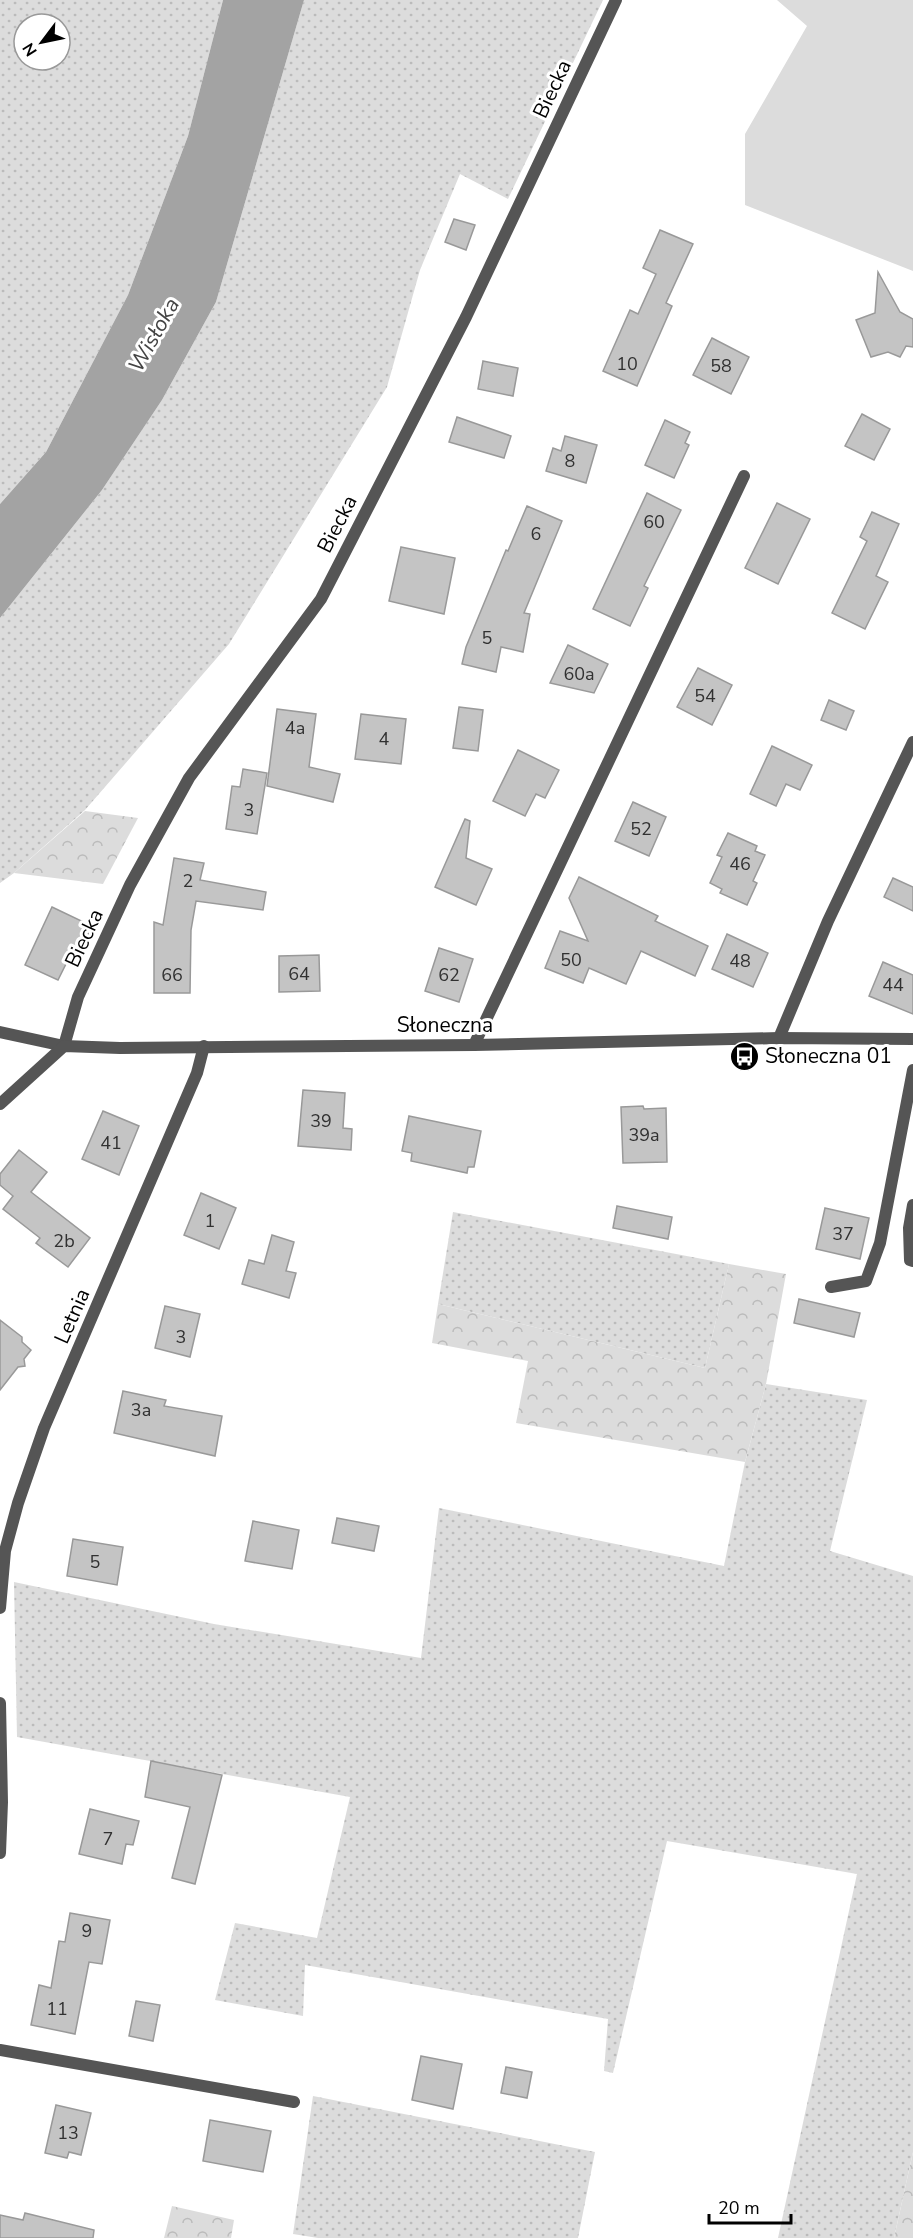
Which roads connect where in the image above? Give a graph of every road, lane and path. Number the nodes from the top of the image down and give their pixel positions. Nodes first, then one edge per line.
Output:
1 (616, 0) edge
2 (744, 476) dead end
3 (913, 742) edge
4 (0, 1032) edge
5 (779, 1038) junction
6 (913, 1039) edge
7 (474, 1045) junction
8 (64, 1046) junction
9 (204, 1046) junction
10 (913, 1070) edge
11 (0, 1104) edge
12 (913, 1205) edge
13 (913, 1261) edge
14 (831, 1287) dead end
15 (0, 1608) edge
16 (0, 1703) edge
17 (0, 1853) edge
18 (0, 2050) edge
19 (294, 2102) dead end

1 - 8 street, Biecka
2 - 7 street
3 - 5 street
4 - 8 street, Słoneczna
5 - 6 street, Słoneczna
5 - 7 street, Słoneczna
7 - 9 street, Słoneczna
8 - 9 street, Słoneczna
8 - 11 street
9 - 15 street, Letnia
10 - 14 street
12 - 13 street
16 - 17 street
18 - 19 street

